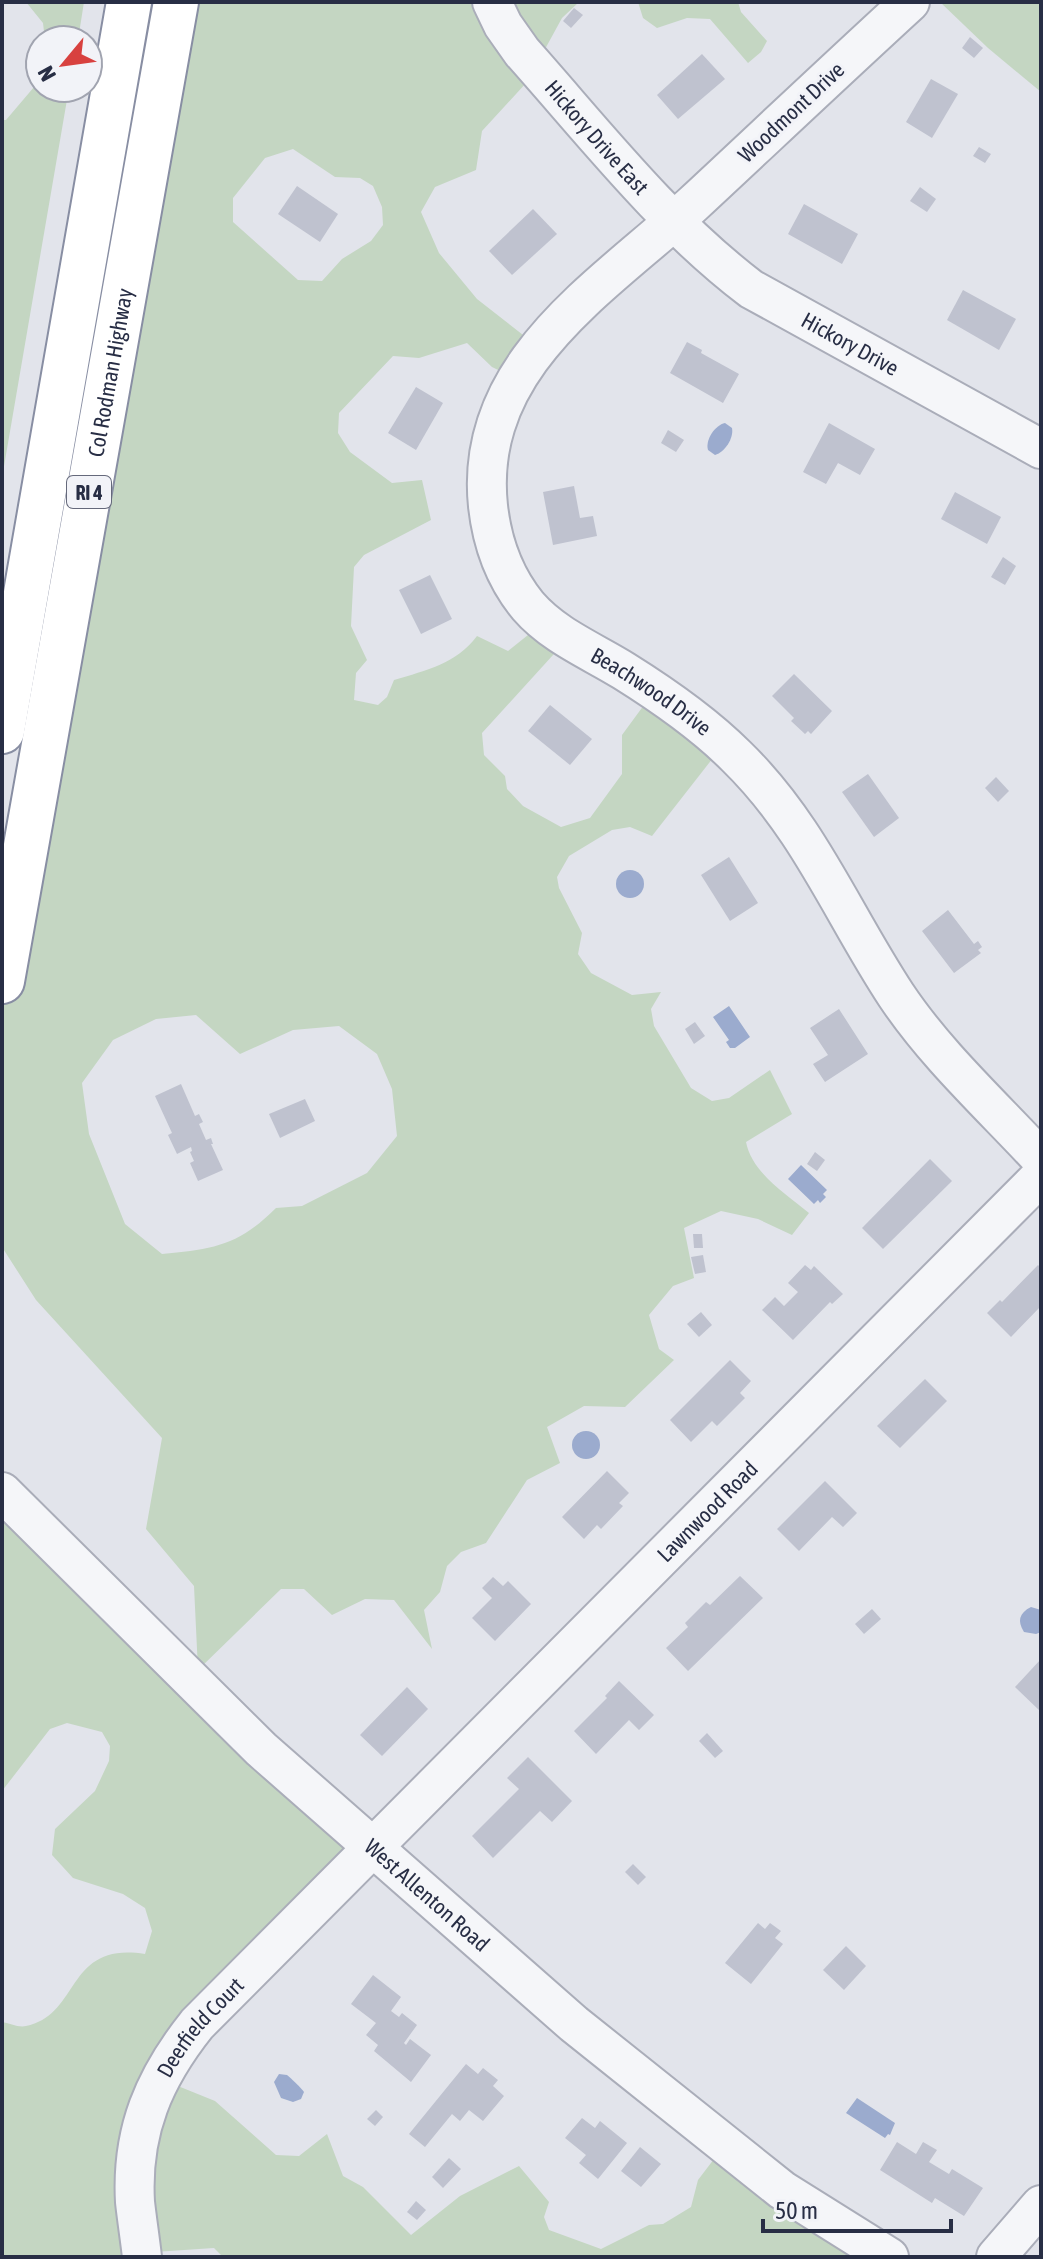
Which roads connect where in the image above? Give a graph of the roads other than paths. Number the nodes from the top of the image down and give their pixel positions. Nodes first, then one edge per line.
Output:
1 (129, 2) edge
2 (176, 2) edge
3 (492, 2) edge
4 (910, 2) edge
5 (672, 222) junction
6 (1041, 449) edge
7 (2, 731) edge
8 (2, 981) edge
9 (1041, 1159) edge
10 (1041, 1176) edge
11 (2, 1492) edge
12 (372, 1847) junction
13 (1041, 2205) edge
14 (142, 2257) edge
15 (889, 2257) edge
16 (996, 2257) edge

1 - 7 highway, Col Rodman Highway / RI 4
2 - 8 highway, Col Rodman Highway / RI 4
3 - 5 street, Hickory Drive East
4 - 5 street, Woodmont Drive
5 - 6 street, Hickory Drive
5 - 9 street, Beachwood Drive
10 - 12 street, Lawnwood Road
11 - 12 street, West Allenton Road
12 - 14 street, Deerfield Court
12 - 15 street, West Allenton Road
13 - 16 street

